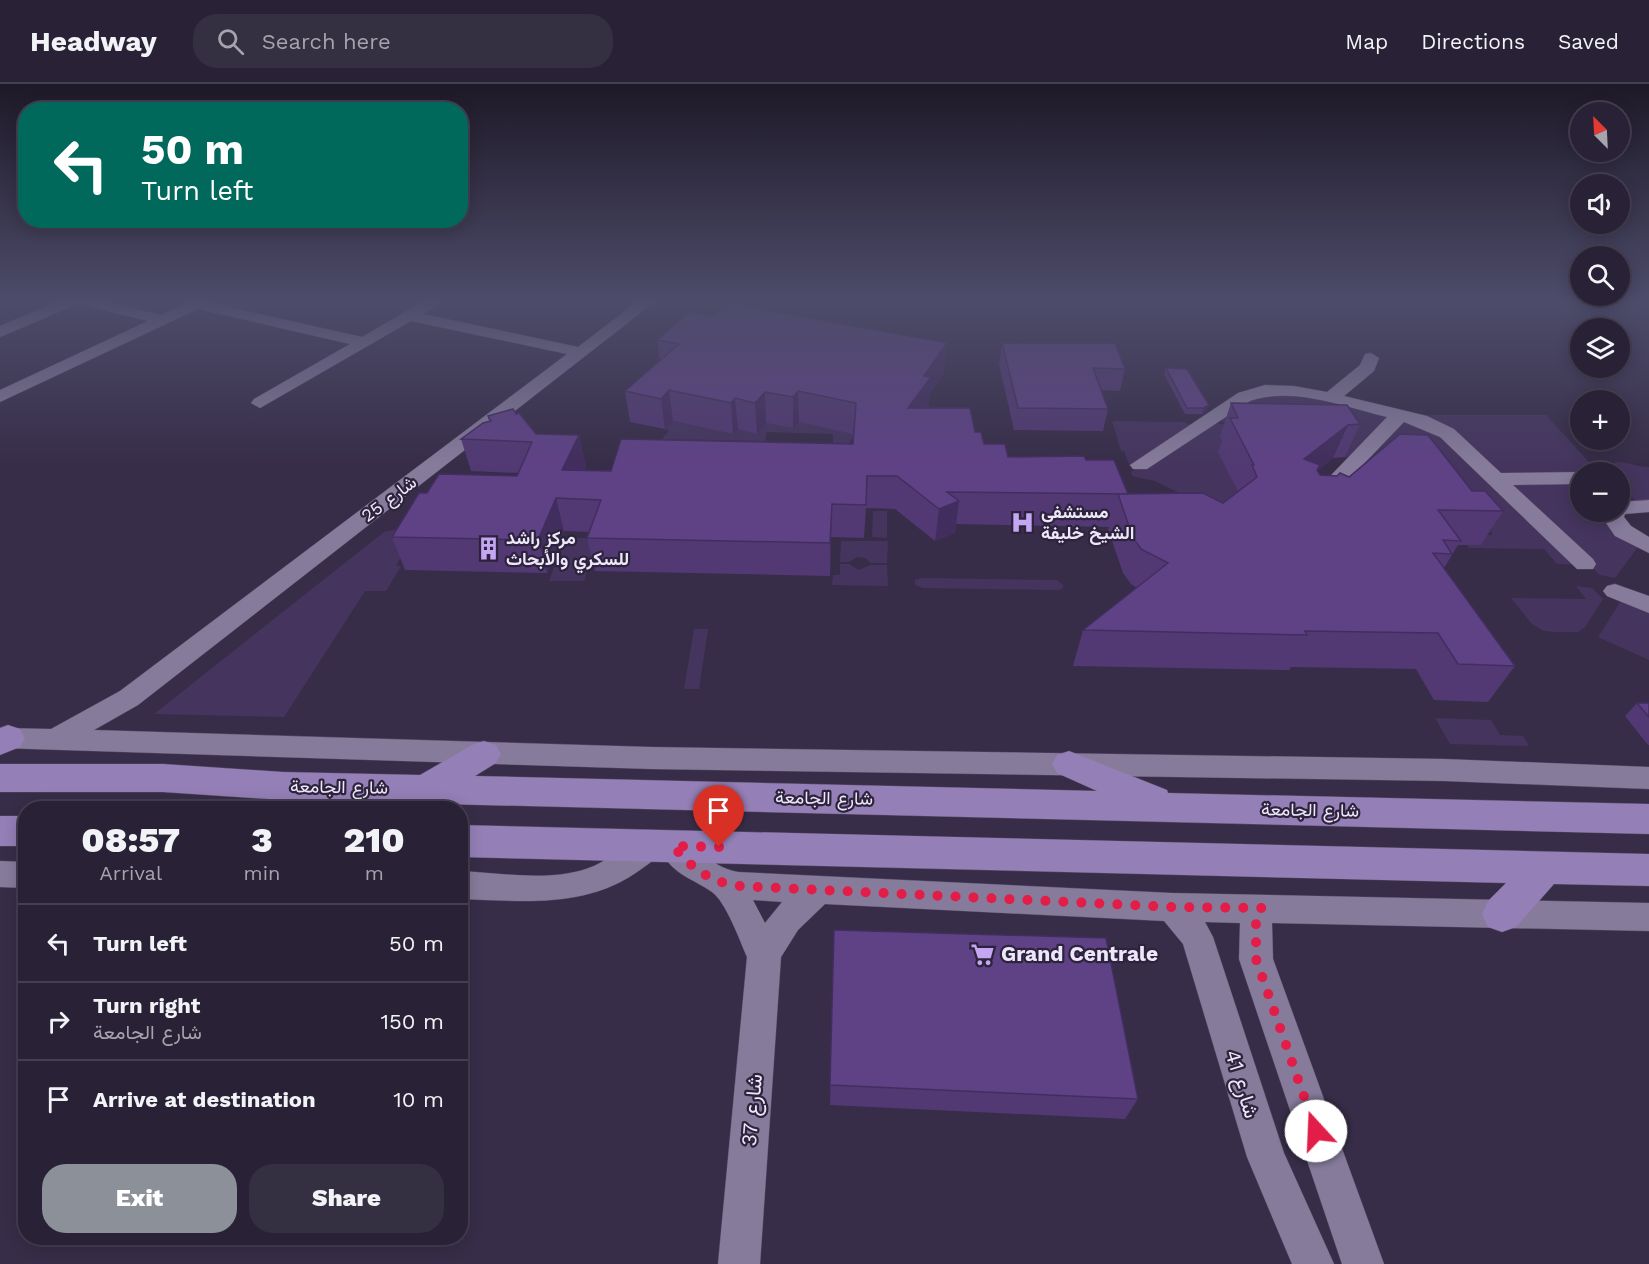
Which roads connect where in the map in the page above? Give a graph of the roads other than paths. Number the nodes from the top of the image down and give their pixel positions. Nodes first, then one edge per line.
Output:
1 (89, 355) edge
2 (342, 355) edge
3 (576, 355) edge
4 (1371, 358) dead end
5 (0, 397) edge
6 (1331, 398) junction
7 (260, 403) dead end
8 (1400, 415) junction
9 (1140, 465) dead end
10 (1570, 478) edge
11 (1495, 479) junction
12 (1314, 504) edge
13 (1649, 506) edge
14 (1630, 507) edge
15 (1617, 522) edge
16 (1649, 546) edge
17 (1585, 564) dead end
18 (1615, 591) dead end
19 (1649, 605) edge
20 (129, 698) junction
21 (56, 738) junction
22 (3, 739) edge
23 (124, 742) junction
24 (484, 754) junction
25 (1069, 764) junction
26 (0, 778) edge
27 (163, 778) junction
28 (1649, 778) edge
29 (426, 789) junction
30 (275, 797) edge
31 (1168, 806) junction
32 (1649, 819) edge
33 (0, 831) edge
34 (18, 831) edge
35 (468, 841) edge
36 (661, 846) junction
37 (1544, 868) junction
38 (1649, 870) edge
39 (0, 874) edge
40 (18, 875) edge
41 (724, 884) junction
42 (468, 885) edge
43 (820, 890) junction
44 (1172, 907) junction
45 (1262, 908) junction
46 (1502, 914) junction
47 (1649, 917) edge
48 (764, 957) junction
49 (739, 1264) edge
50 (1313, 1264) edge
51 (1363, 1264) edge

1 - 5 street
2 - 7 street
3 - 20 street, شارع 25
4 - 6 street
6 - 8 street
6 - 9 street
8 - 11 street
8 - 12 street
10 - 11 street
11 - 17 street
13 - 14 street
15 - 16 street
18 - 19 street
20 - 21 street, شارع 25
20 - 23 street
21 - 22 street
21 - 23 street
23 - 24 street
23 - 27 street
24 - 25 street
24 - 29 main road
25 - 28 street
25 - 31 main road
26 - 27 main road, شارع الجامعة
27 - 30 main road, شارع الجامعة
29 - 30 main road, شارع الجامعة
29 - 31 main road, شارع الجامعة
31 - 32 main road, شارع الجامعة
33 - 34 main road
35 - 36 main road
36 - 37 main road
36 - 41 street
36 - 42 street
37 - 38 main road
37 - 46 main road
39 - 40 street
41 - 43 street
41 - 48 street, شارع 37
43 - 44 street
43 - 48 street, شارع 37
44 - 45 street
44 - 50 street, شارع 41
45 - 46 street
45 - 51 street
46 - 47 street
48 - 49 street, شارع 37

